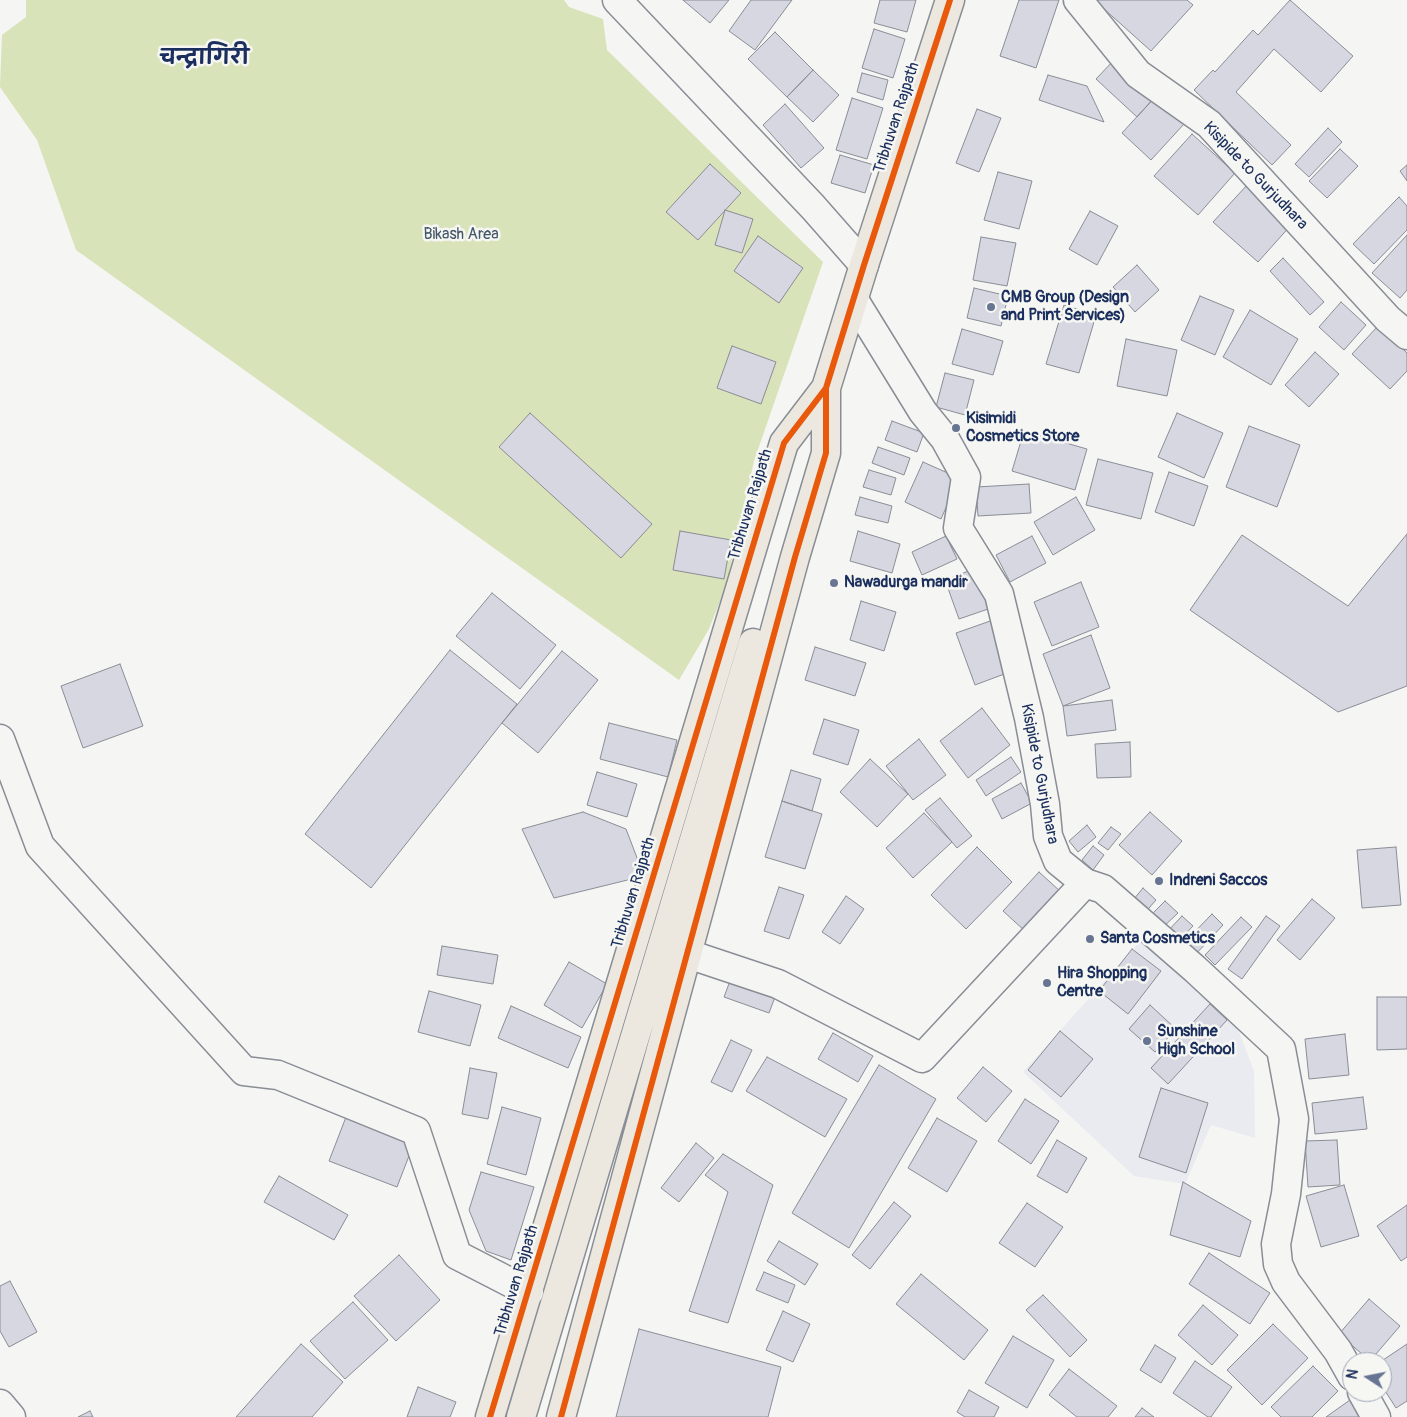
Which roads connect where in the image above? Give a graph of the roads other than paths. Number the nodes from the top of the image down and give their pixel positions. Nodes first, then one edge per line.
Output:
1 (618, 0) edge
2 (950, 0) edge
3 (1078, 0) edge
4 (864, 265) junction
5 (854, 300) junction
6 (1401, 320) edge
7 (826, 388) junction
8 (795, 557) junction
9 (0, 739) edge
10 (1085, 883) junction
11 (688, 954) junction
12 (529, 1292) junction
13 (1342, 1358) edge
14 (1368, 1402) edge
15 (0, 1404) edge
16 (11, 1417) edge
17 (490, 1417) edge
18 (521, 1417) edge
19 (561, 1417) edge
20 (1376, 1417) edge

1 - 4 street
2 - 4 highway, Tribhuvan Rajpath
3 - 6 street, Kisipide to Gurjudhara
4 - 5 highway, Tribhuvan Rajpath
5 - 7 highway, Tribhuvan Rajpath
5 - 10 street, Kisipide to Gurjudhara
7 - 8 highway, Tribhuvan Rajpath
7 - 12 highway, Tribhuvan Rajpath
8 - 11 highway, Tribhuvan Rajpath
8 - 18 highway
9 - 12 street
10 - 11 street
10 - 13 street, Kisipide to Gurjudhara
11 - 19 highway, Tribhuvan Rajpath
12 - 17 highway, Tribhuvan Rajpath
14 - 20 street
15 - 16 street

